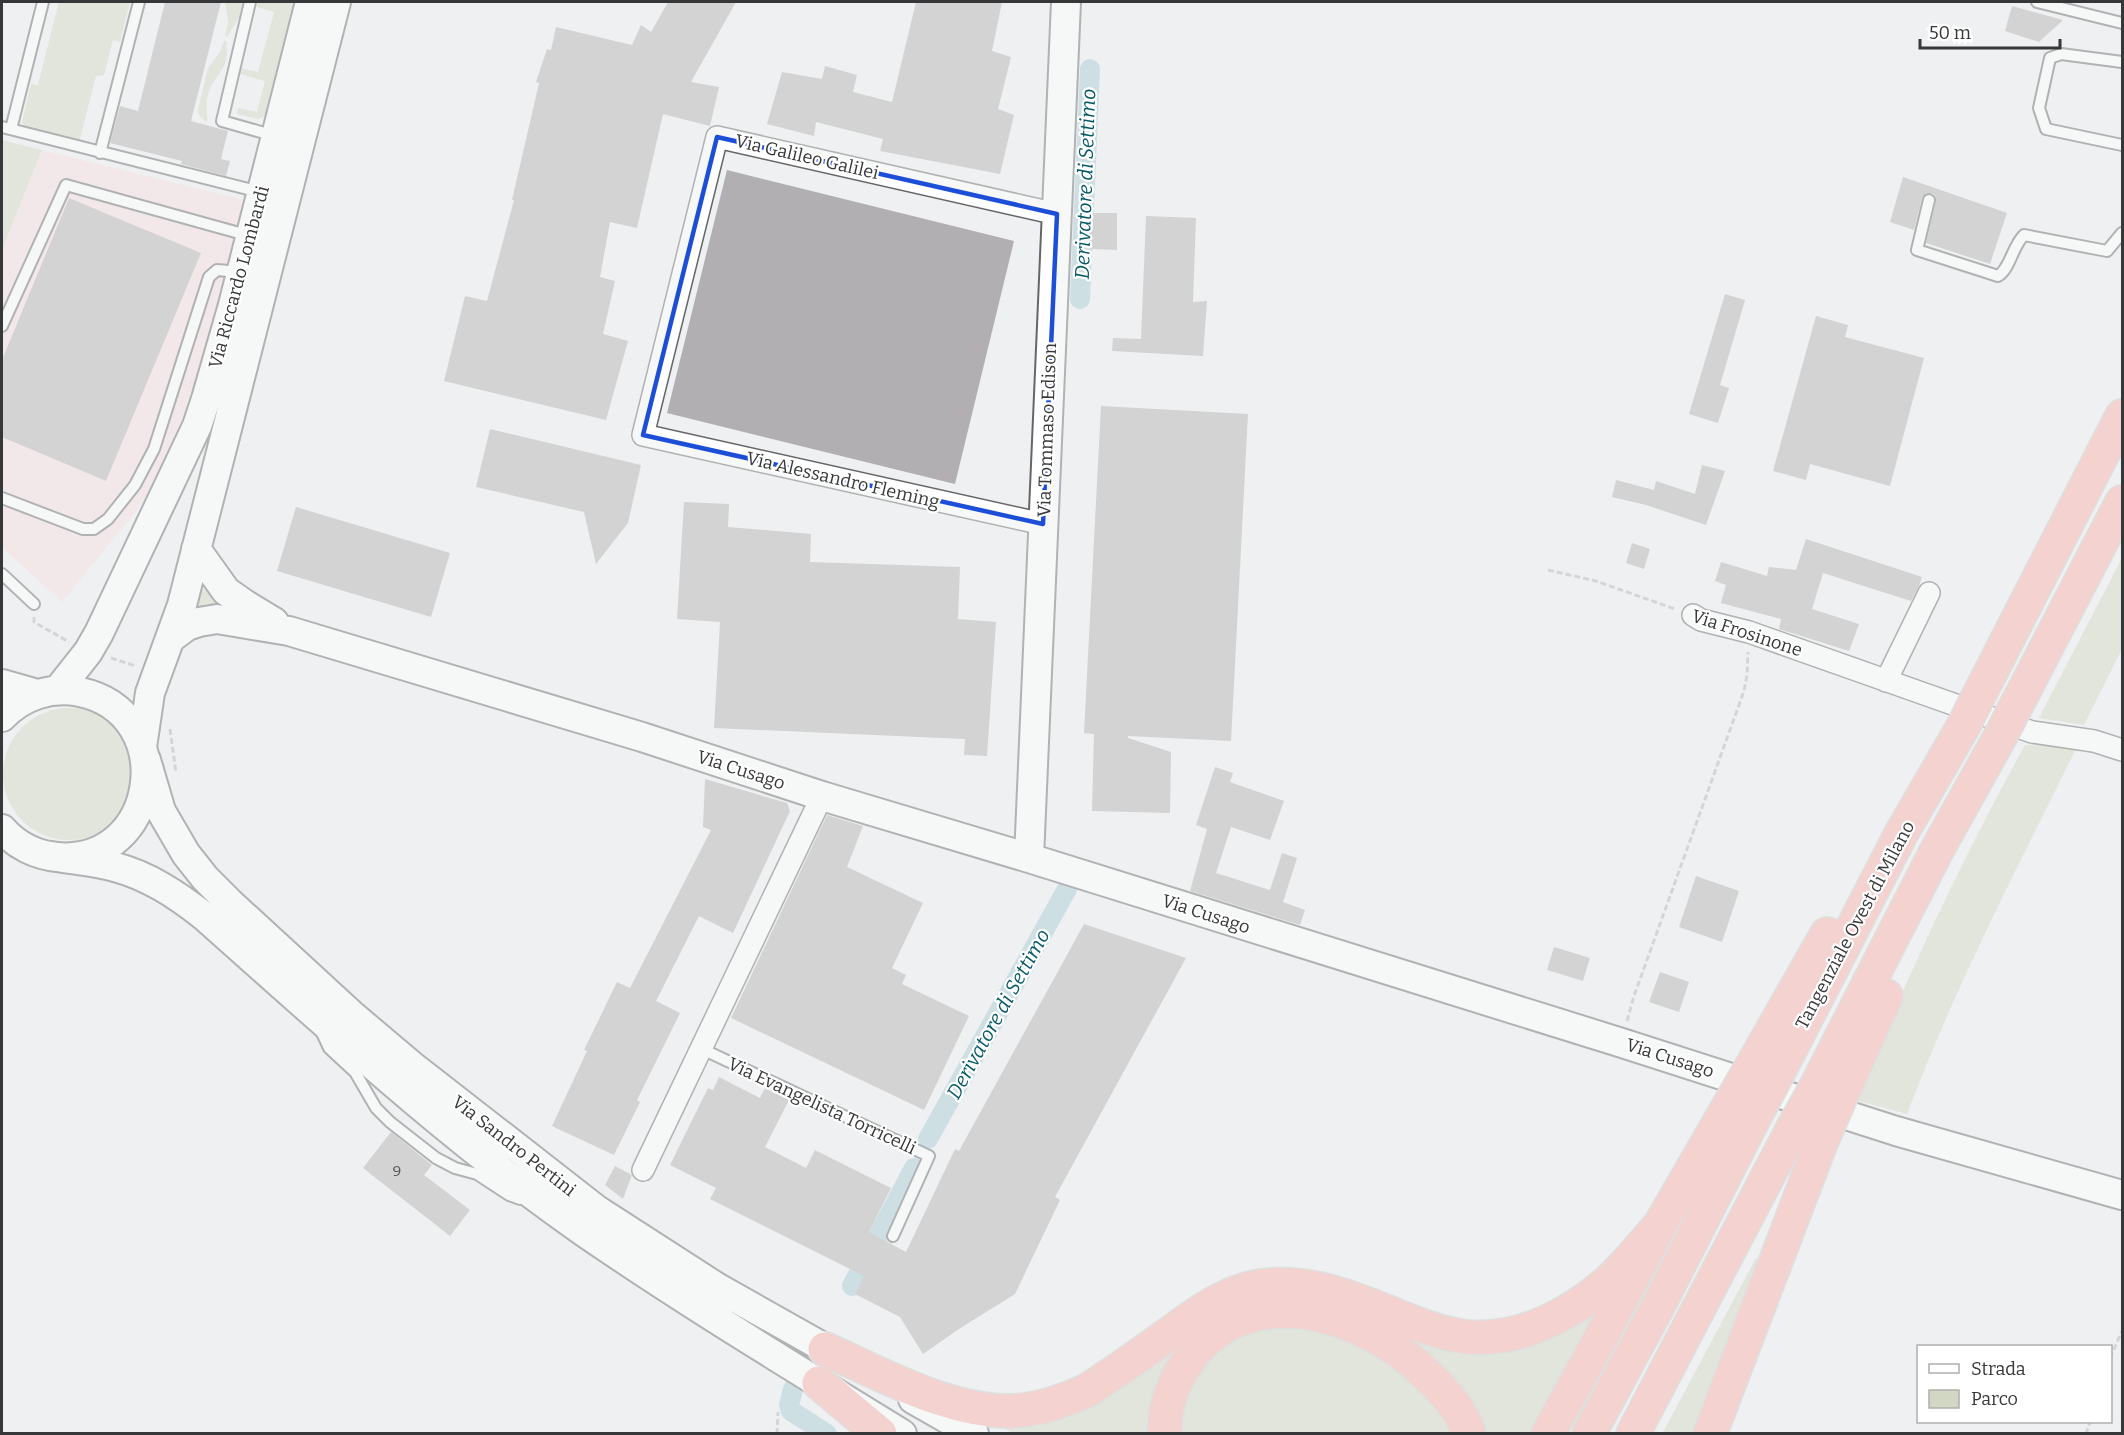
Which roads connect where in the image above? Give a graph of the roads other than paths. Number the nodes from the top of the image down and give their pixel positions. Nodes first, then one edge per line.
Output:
1 (43, 2) edge
2 (139, 2) edge
3 (250, 2) edge
4 (310, 2) edge
5 (336, 2) edge
6 (1066, 2) edge
7 (2037, 2) edge
8 (2122, 24) edge
9 (2122, 62) edge
10 (6, 128) edge
11 (275, 136) junction
12 (2122, 145) edge
13 (100, 153) junction
14 (261, 193) junction
15 (1929, 200) dead end
16 (1057, 214) junction
17 (2122, 233) edge
18 (250, 236) junction
19 (241, 272) junction
20 (2, 326) edge
21 (2122, 416) edge
22 (643, 435) joint
23 (2, 498) edge
24 (2122, 502) edge
25 (1043, 524) junction
26 (196, 549) junction
27 (2, 574) edge
28 (1929, 593) dead end
29 (34, 604) dead end
30 (1694, 615) road end
31 (289, 630) junction
32 (171, 638) junction
33 (1886, 681) junction
34 (2, 684) edge
35 (47, 692) junction
36 (1962, 708) junction
37 (2, 717) edge
38 (2016, 726) junction
39 (2122, 750) edge
40 (144, 753) junction
41 (822, 796) junction
42 (2, 829) edge
43 (51, 856) junction
44 (1029, 858) junction
45 (702, 1049) junction
46 (1740, 1114) junction
47 (1807, 1135) junction
48 (643, 1170) dead end
49 (2122, 1195) edge
50 (1660, 1225) junction
51 (893, 1236) dead end
52 (825, 1349) junction
53 (819, 1383) junction
54 (880, 1434) edge
55 (902, 1434) edge
56 (974, 1434) edge
57 (1165, 1434) edge
58 (1469, 1434) edge
59 (1548, 1434) edge
60 (1589, 1434) edge
61 (1633, 1434) edge
62 (1710, 1434) edge

1 - 10 lane
2 - 13 lane
3 - 11 lane
4 - 11 street, Via Riccardo Lombardi
5 - 26 street, Via Riccardo Lombardi
6 - 16 street, Via Tommaso Edison
7 - 8 lane
9 - 12 lane
10 - 13 lane
11 - 14 street, Via Riccardo Lombardi
13 - 14 lane
14 - 18 street, Via Riccardo Lombardi
15 - 17 lane
16 - 22 street, Via Galileo Galilei
16 - 25 street, Via Tommaso Edison
18 - 19 street, Via Riccardo Lombardi
18 - 20 lane
19 - 23 lane
19 - 35 street, Via Riccardo Lombardi
21 - 36 highway, Tangenziale Ovest di Milano
22 - 25 street, Via Alessandro Fleming
24 - 38 highway, Tangenziale Ovest di Milano
25 - 44 street, Via Tommaso Edison
26 - 31 street, Via Cusago
26 - 32 street, Via Riccardo Lombardi
27 - 29 lane
28 - 33 street
30 - 33 street, Via Frosinone
31 - 32 street, Via Cusago
31 - 41 street, Via Cusago
32 - 40 street, Via Riccardo Lombardi
33 - 36 street, Via Frosinone
34 - 35 street
35 - 37 street
35 - 40 street
36 - 38 street, Via Frosinone
36 - 46 highway, Tangenziale Ovest di Milano, bridge
38 - 39 street
38 - 47 highway, Tangenziale Ovest di Milano, bridge
40 - 43 street, Via Riccardo Lombardi
40 - 52 street, Via Sandro Pertini
41 - 44 street, Via Cusago
41 - 45 street
42 - 43 street
43 - 53 street, Via Sandro Pertini
44 - 49 street, Via Cusago
45 - 48 street
45 - 51 lane, Via Evangelista Torricelli
46 - 50 highway
46 - 60 highway, Tangenziale Ovest di Milano
47 - 61 highway, Tangenziale Ovest di Milano
47 - 62 highway
50 - 52 highway
50 - 59 highway
52 - 56 street, Via Sandro Pertini
53 - 54 highway
53 - 55 street, Via Sandro Pertini
57 - 58 highway

